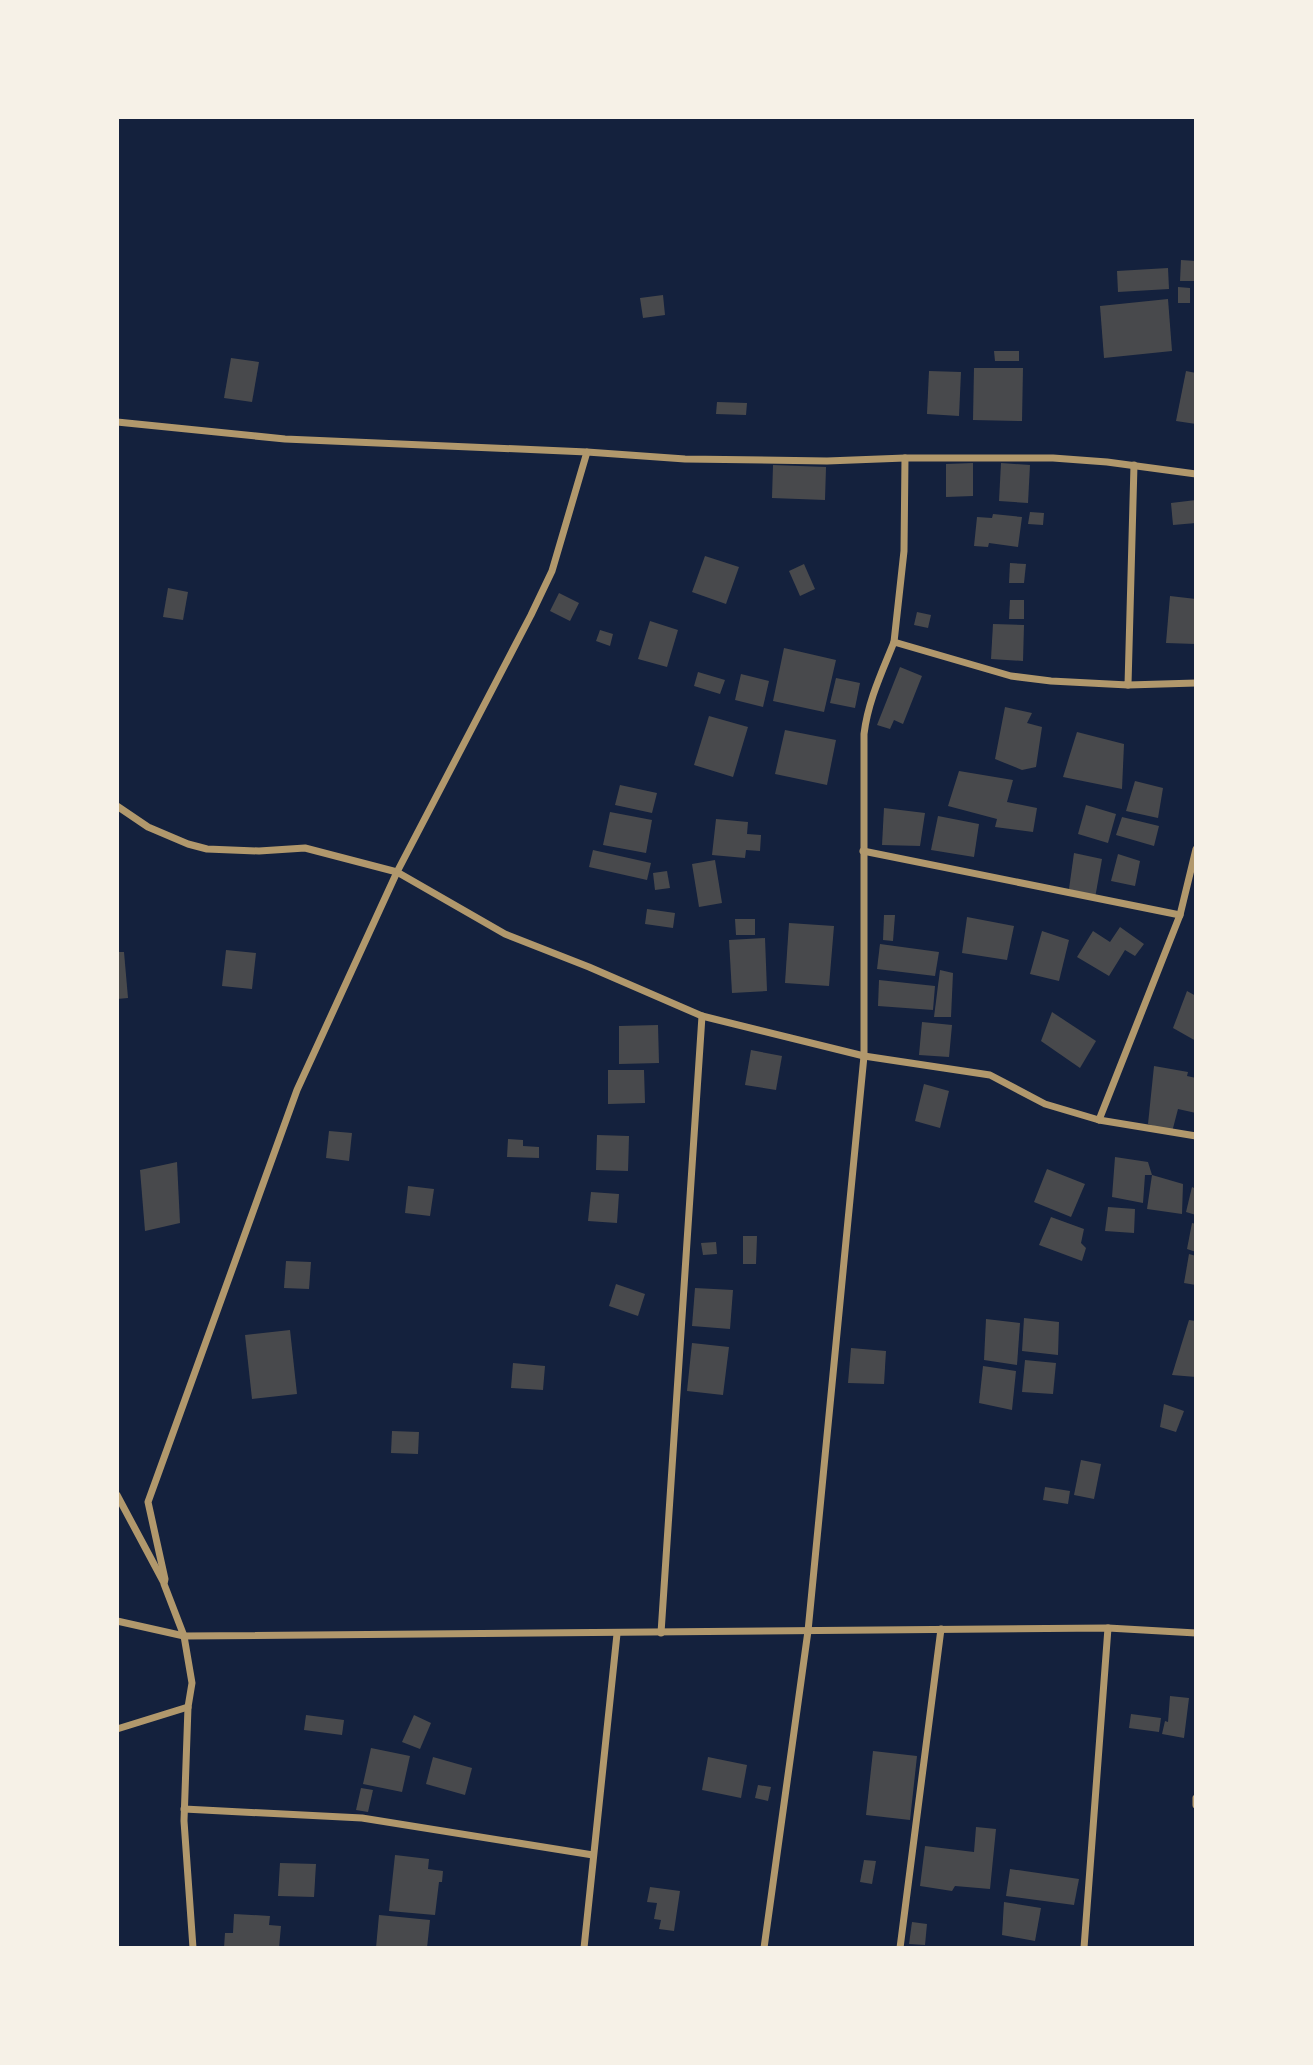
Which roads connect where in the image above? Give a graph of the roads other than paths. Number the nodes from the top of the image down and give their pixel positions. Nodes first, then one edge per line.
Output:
1 (117, 422) edge
2 (587, 452) junction
3 (905, 458) junction
4 (1134, 465) junction
5 (1196, 474) edge
6 (894, 642) junction
7 (1196, 683) edge
8 (1128, 685) junction
9 (117, 806) edge
10 (1196, 849) edge
11 (863, 851) junction
12 (397, 872) junction
13 (1180, 915) junction
14 (702, 1016) junction
15 (864, 1056) junction
16 (1099, 1120) junction
17 (1196, 1136) edge
18 (117, 1495) edge
19 (164, 1584) junction
20 (117, 1621) edge
21 (1108, 1628) junction
22 (941, 1629) junction
23 (808, 1630) junction
24 (661, 1633) junction
25 (1196, 1633) edge
26 (617, 1634) junction
27 (184, 1636) junction
28 (188, 1707) junction
29 (117, 1729) edge
30 (1196, 1798) edge
31 (1196, 1805) edge
32 (184, 1809) junction
33 (593, 1855) junction
34 (193, 1948) edge
35 (584, 1948) edge
36 (764, 1948) edge
37 (900, 1948) edge
38 (1084, 1948) edge

1 - 2 street
2 - 3 street
2 - 12 street
3 - 4 street
3 - 6 street
4 - 5 street
4 - 8 street
6 - 8 street
6 - 11 street
7 - 8 street
9 - 12 street
10 - 13 street
11 - 13 street
11 - 15 street
12 - 14 street
12 - 19 street
13 - 16 street
14 - 15 street
14 - 24 street
15 - 16 street
15 - 23 street
16 - 17 street
18 - 19 street
19 - 27 street
20 - 27 street
21 - 22 street
21 - 25 street
21 - 38 street
22 - 23 street
22 - 37 street
23 - 24 street
23 - 36 street
24 - 26 street
26 - 27 street
26 - 33 street
27 - 28 street
28 - 29 street
28 - 32 street
30 - 31 street
32 - 33 street
32 - 34 street
33 - 35 street

